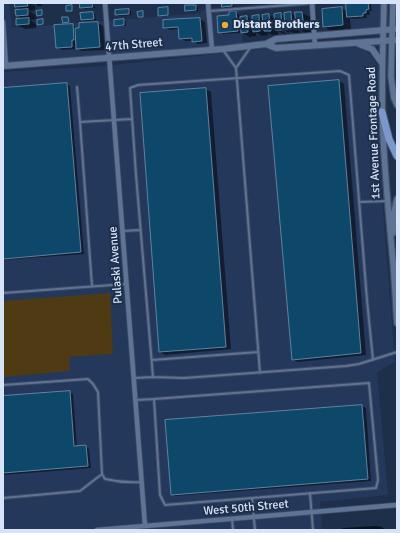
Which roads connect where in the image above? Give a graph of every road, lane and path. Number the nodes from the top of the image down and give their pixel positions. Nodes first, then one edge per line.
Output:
1 (105, 3) edge
2 (208, 3) edge
3 (260, 3) edge
4 (313, 3) edge
5 (384, 3) edge
6 (392, 3) edge
7 (260, 7) junction
8 (209, 11) junction
9 (3, 22) edge
10 (395, 29) edge
11 (383, 30) junction
12 (314, 36) junction
13 (395, 40) edge
14 (383, 41) junction
15 (358, 43) junction
16 (266, 44) junction
17 (252, 46) junction
18 (315, 46) junction
19 (223, 49) junction
20 (212, 50) junction
21 (109, 58) junction
22 (382, 63) junction
23 (5, 66) edge
24 (236, 68) junction
25 (236, 78) junction
26 (77, 87) dead end
27 (397, 105) edge
28 (382, 112) junction
29 (114, 119) junction
30 (132, 119) junction
31 (80, 122) junction
32 (397, 156) edge
33 (397, 199) edge
34 (387, 201) junction
35 (359, 202) junction
36 (141, 230) junction
37 (123, 231) junction
38 (393, 262) junction
39 (127, 284) junction
40 (92, 286) junction
41 (3, 293) edge
42 (397, 323) edge
43 (258, 352) junction
44 (397, 352) edge
45 (152, 360) junction
46 (373, 360) junction
47 (260, 373) junction
48 (153, 377) junction
49 (134, 378) junction
50 (3, 385) edge
51 (154, 399) junction
52 (136, 400) junction
53 (102, 474) junction
54 (142, 482) junction
55 (310, 493) junction
56 (3, 498) edge
57 (252, 498) junction
58 (397, 505) edge
59 (312, 512) junction
60 (254, 517) junction
61 (232, 519) junction
62 (146, 526) junction
63 (97, 530) edge
64 (104, 530) edge
65 (233, 530) edge
66 (255, 530) edge
67 (313, 530) edge

1 - 21 street, Pulaski Avenue
2 - 8 street
3 - 7 lane
4 - 7 lane
4 - 12 street
5 - 11 street, 1st Avenue Frontage Road
6 - 10 street, 1st Avenue Frontage Road
7 - 8 lane
8 - 20 street
9 - 23 street
10 - 11 main road, 47th Street
10 - 13 street, 1st Avenue Frontage Road
11 - 12 main road, 47th Street
11 - 14 street, 1st Avenue Frontage Road
12 - 16 main road, 47th Street
12 - 18 street
13 - 14 main road, 47th Street
13 - 27 street, 1st Avenue Frontage Road
14 - 15 main road, 47th Street
14 - 22 street, 1st Avenue Frontage Road
15 - 18 main road, 47th Street
15 - 22 main road
16 - 17 main road, 47th Street
16 - 18 main road, 47th Street
17 - 19 main road, 47th Street
17 - 24 lane
19 - 20 main road, 47th Street
19 - 24 lane
20 - 21 main road, 47th Street
21 - 23 main road, 47th Street
21 - 29 street, Pulaski Avenue
22 - 28 street, 1st Avenue Frontage Road
24 - 25 lane
25 - 30 lane
25 - 35 lane
25 - 43 lane
26 - 31 lane
28 - 32 main road
28 - 34 street, 1st Avenue Frontage Road
29 - 30 lane
29 - 31 lane
29 - 37 street, Pulaski Avenue
30 - 36 lane
31 - 40 lane
33 - 38 street, 1st Avenue Frontage Road
34 - 35 lane
34 - 38 street, 1st Avenue Frontage Road
35 - 46 lane
36 - 37 lane
36 - 45 lane
37 - 39 street, Pulaski Avenue
38 - 42 street, 1st Avenue Frontage Road
39 - 40 lane
39 - 49 street, Pulaski Avenue
40 - 41 lane
43 - 45 lane
43 - 47 lane
44 - 46 lane
45 - 48 lane
46 - 47 lane
47 - 48 lane
48 - 49 lane
49 - 52 street, Pulaski Avenue
50 - 53 lane
51 - 52 lane
51 - 55 lane
51 - 57 lane
52 - 54 street, Pulaski Avenue
53 - 54 lane
53 - 56 lane
54 - 62 street, Pulaski Avenue
55 - 57 lane
55 - 59 lane
57 - 60 lane
58 - 59 street, West 50th Street
59 - 60 street, West 50th Street
59 - 67 lane
60 - 61 street, West 50th Street
60 - 66 lane
61 - 62 street, West 50th Street
61 - 65 lane
62 - 64 street, West 50th Street
63 - 64 street, West 50th Street

